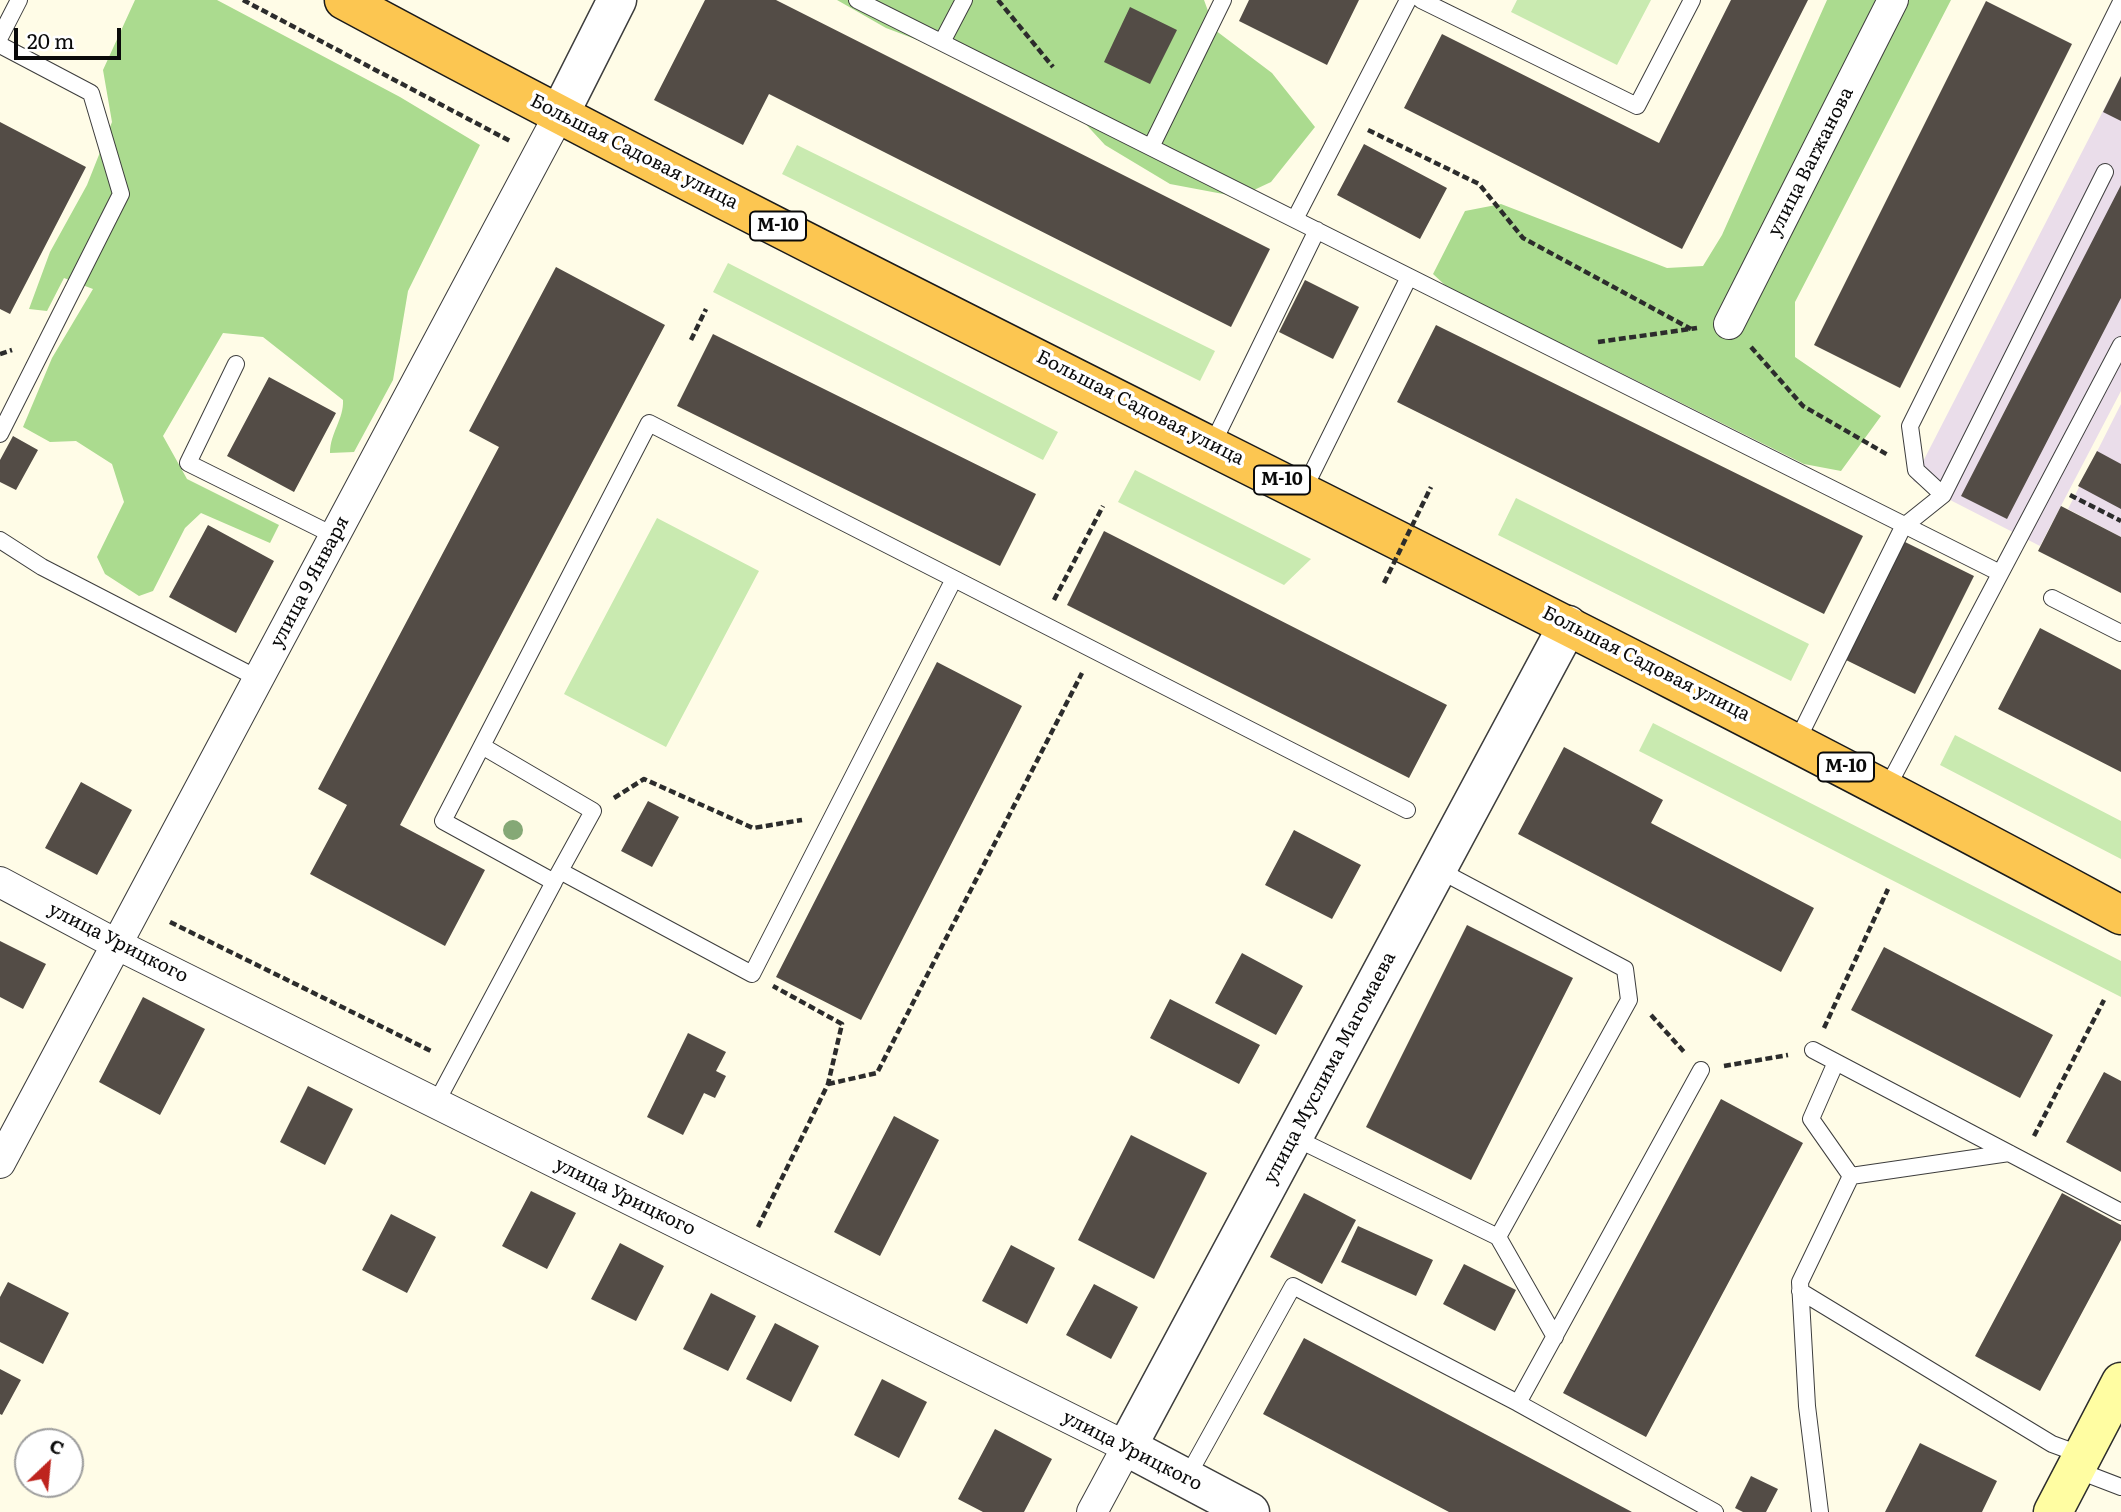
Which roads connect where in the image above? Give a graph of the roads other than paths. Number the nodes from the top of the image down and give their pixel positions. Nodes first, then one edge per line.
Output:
1 (19, 0) edge
2 (344, 0) edge
3 (617, 0) edge
4 (857, 0) edge
5 (964, 0) edge
6 (1223, 0) edge
7 (1408, 0) edge
8 (1421, 0) edge
9 (1692, 0) edge
10 (1893, 0) edge
11 (2121, 2) edge
12 (1453, 7) edge
13 (0, 37) edge
14 (942, 42) junction
15 (0, 45) edge
16 (559, 116) junction
17 (1151, 147) junction
18 (2105, 172) dead end
19 (1295, 219) junction
20 (1317, 230) junction
21 (1409, 277) junction
22 (1730, 324) road end
23 (2121, 345) edge
24 (236, 364) dead end
25 (0, 433) edge
26 (1212, 445) junction
27 (1303, 491) junction
28 (1942, 495) junction
29 (1903, 527) junction
30 (335, 536) junction
31 (0, 540) edge
32 (2000, 573) junction
33 (954, 579) junction
34 (2052, 598) dead end
35 (1568, 625) junction
36 (2121, 633) edge
37 (259, 679) junction
38 (1797, 741) junction
39 (482, 746) junction
40 (1887, 788) junction
41 (1407, 810) dead end
42 (1437, 869) junction
43 (557, 876) junction
44 (0, 882) edge
45 (2121, 915) edge
46 (116, 944) junction
47 (1813, 1051) road end
48 (1836, 1062) junction
49 (1701, 1070) road end
50 (436, 1103) junction
51 (1293, 1137) junction
52 (2015, 1156) junction
53 (0, 1163) edge
54 (1851, 1176) junction
55 (2121, 1212) edge
56 (1498, 1237) junction
57 (1800, 1291) junction
58 (1555, 1337) junction
59 (2121, 1382) edge
60 (1518, 1404) junction
61 (1127, 1447) junction
62 (2078, 1462) junction
63 (1186, 1479) junction
64 (2121, 1487) edge
65 (1092, 1512) edge
66 (1250, 1512) edge
67 (1715, 1512) edge
68 (1820, 1512) edge
69 (2053, 1512) edge

1 - 13 lane
2 - 16 highway, Большая Садовая улица / М-10
3 - 16 street, улица 9 Января
4 - 14 lane
5 - 14 lane
6 - 17 lane
7 - 19 lane
8 - 12 lane
9 - 12 lane
10 - 22 street, улица Вагжанова
11 - 28 lane
14 - 17 lane
15 - 25 lane
16 - 26 highway, Большая Садовая улица / М-10
16 - 30 street, улица 9 Января
17 - 19 lane
18 - 28 lane
19 - 20 lane
20 - 21 lane
20 - 26 lane
21 - 27 lane
21 - 29 lane
23 - 32 lane
24 - 30 lane
26 - 27 highway, Большая Садовая улица / М-10
27 - 35 highway, Большая Садовая улица / М-10
28 - 29 lane
29 - 32 lane
29 - 38 lane
30 - 37 street, улица 9 Января
31 - 37 lane
32 - 40 lane
33 - 39 lane
33 - 41 lane
33 - 43 lane
34 - 36 lane
35 - 38 highway, Большая Садовая улица / М-10
35 - 42 street, улица Муслима Магомаева
37 - 46 street, улица 9 Января
38 - 40 highway, Большая Садовая улица / М-10
39 - 43 lane
39 - 43 lane
40 - 45 highway, Большая Садовая улица / М-10
42 - 51 street, улица Муслима Магомаева
42 - 56 lane
43 - 50 lane
44 - 46 street, улица Урицкого
46 - 50 street, улица Урицкого
46 - 53 street, улица 9 Января
47 - 48 lane
48 - 52 lane
48 - 54 lane
49 - 58 lane
50 - 61 street, улица Урицкого
51 - 56 lane
51 - 61 street, улица Муслима Магомаева
52 - 54 lane
52 - 55 lane
54 - 57 lane
56 - 58 lane
57 - 62 lane
57 - 68 lane
58 - 60 lane
59 - 62 main road
60 - 63 lane
60 - 67 lane
61 - 63 street, улица Урицкого
61 - 65 street, улица Муслима Магомаева
62 - 64 lane
62 - 69 main road
63 - 66 street, улица Урицкого

